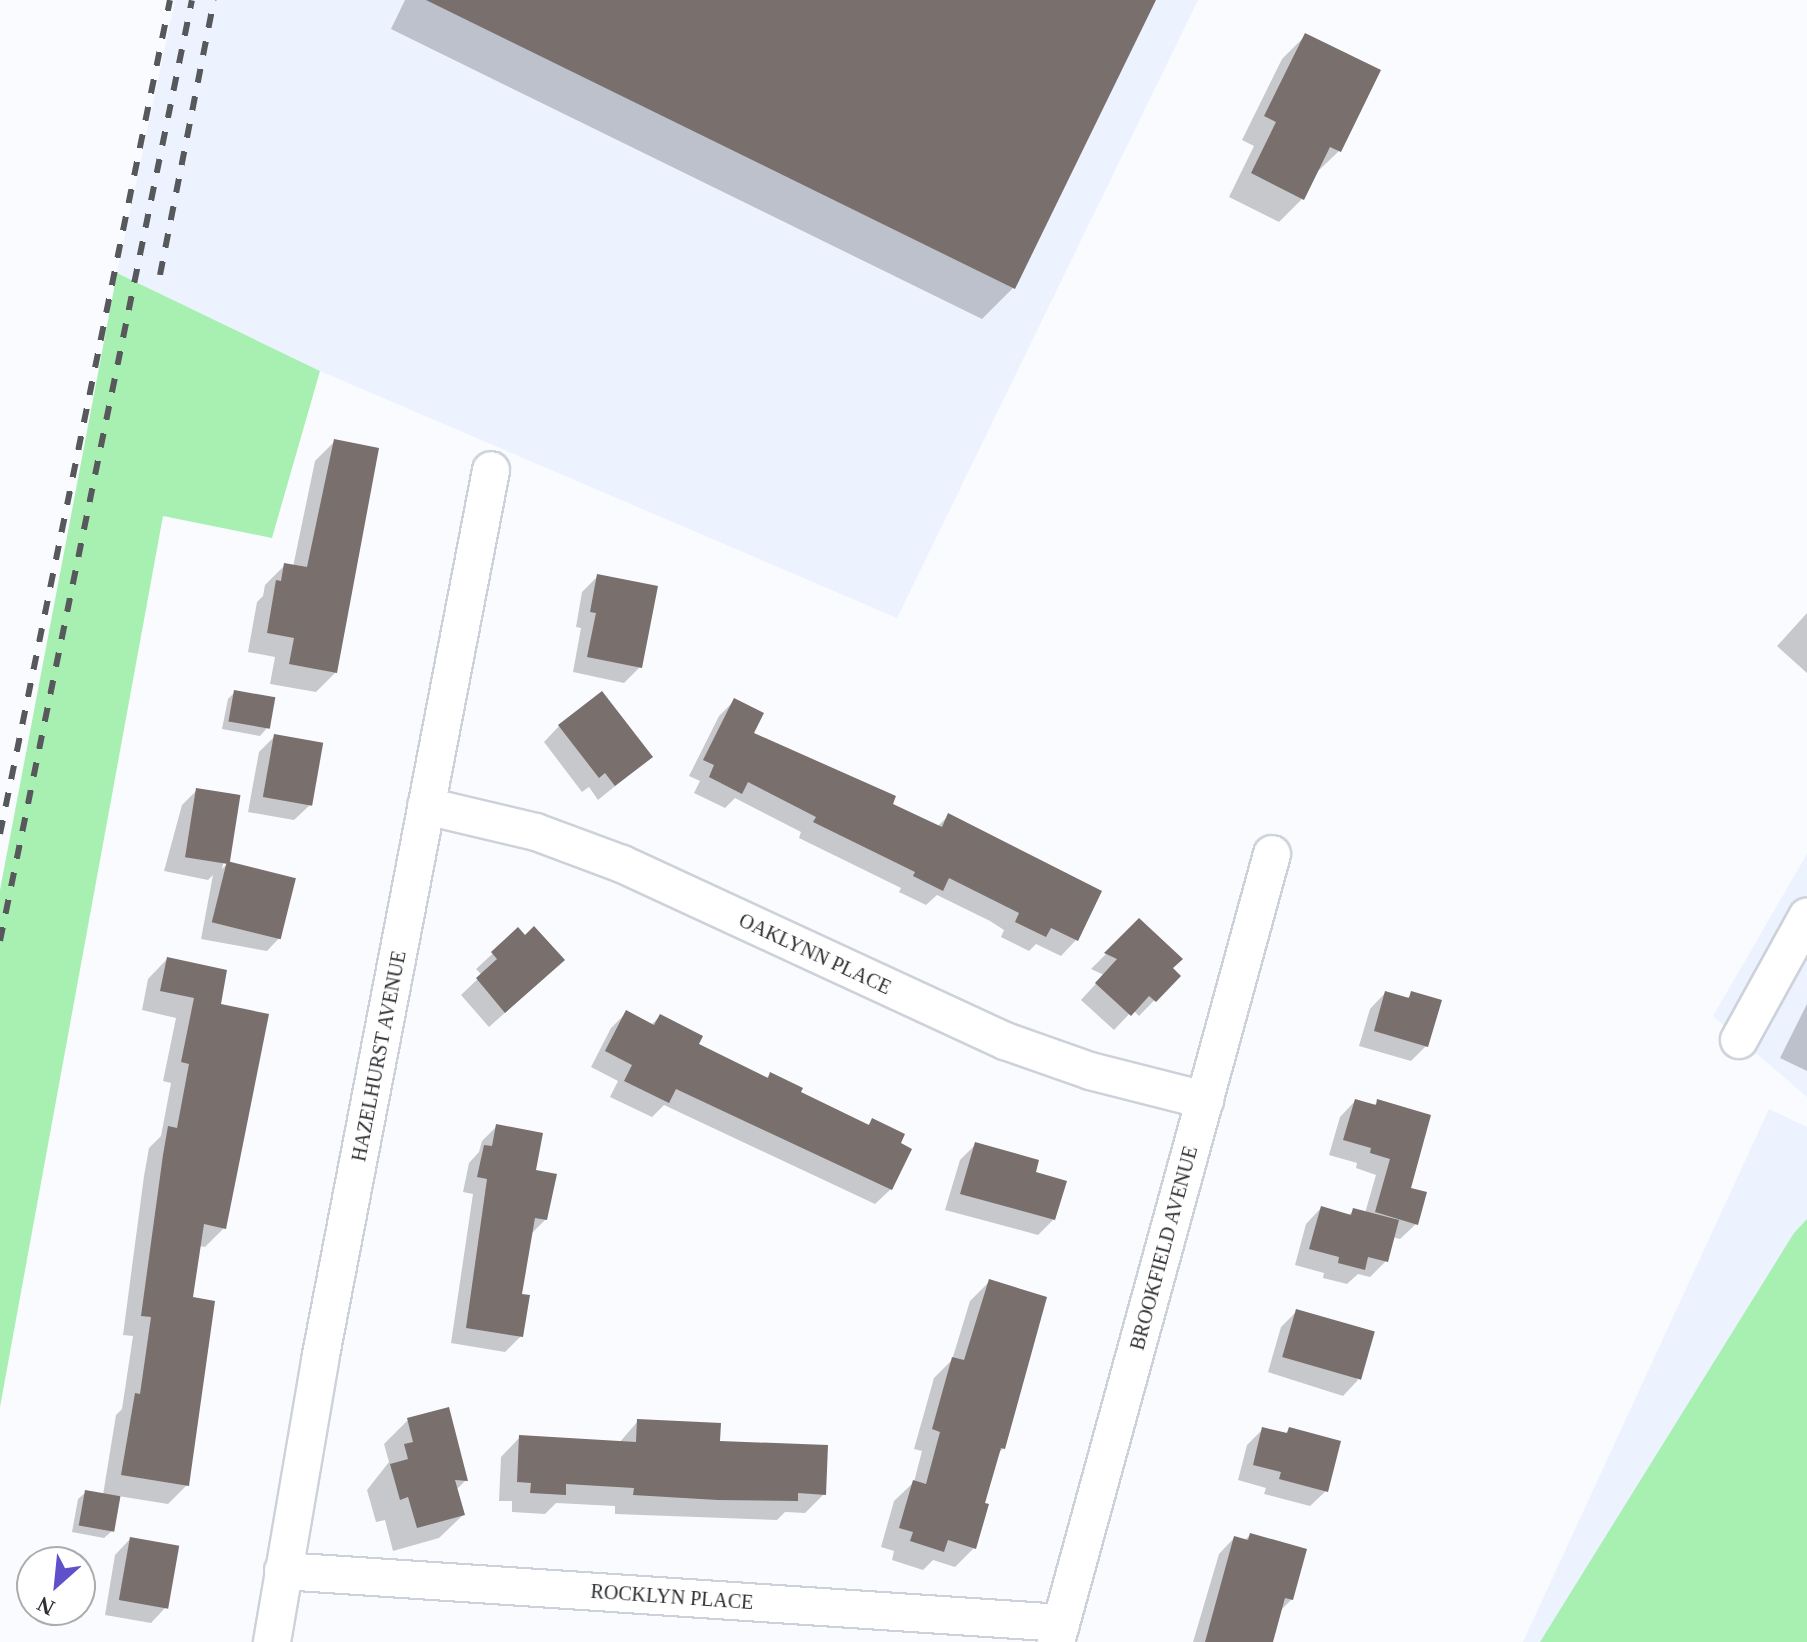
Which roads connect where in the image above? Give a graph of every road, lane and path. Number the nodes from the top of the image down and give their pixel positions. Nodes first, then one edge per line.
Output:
1 (491, 470) dead end
2 (426, 806) junction
3 (1272, 854) dead end
4 (1807, 917) edge
5 (1739, 1040) dead end
6 (1205, 1100) junction
7 (283, 1571) junction
8 (1058, 1632) edge
9 (272, 1642) edge

1 - 2 street, HAZELHURST AVENUE
2 - 6 street, OAKLYNN PLACE
2 - 7 street, HAZELHURST AVENUE
3 - 6 street, BROOKFIELD AVENUE
4 - 5 street
6 - 8 street, BROOKFIELD AVENUE
7 - 8 street, ROCKLYN PLACE
7 - 9 street, HAZELHURST AVENUE

